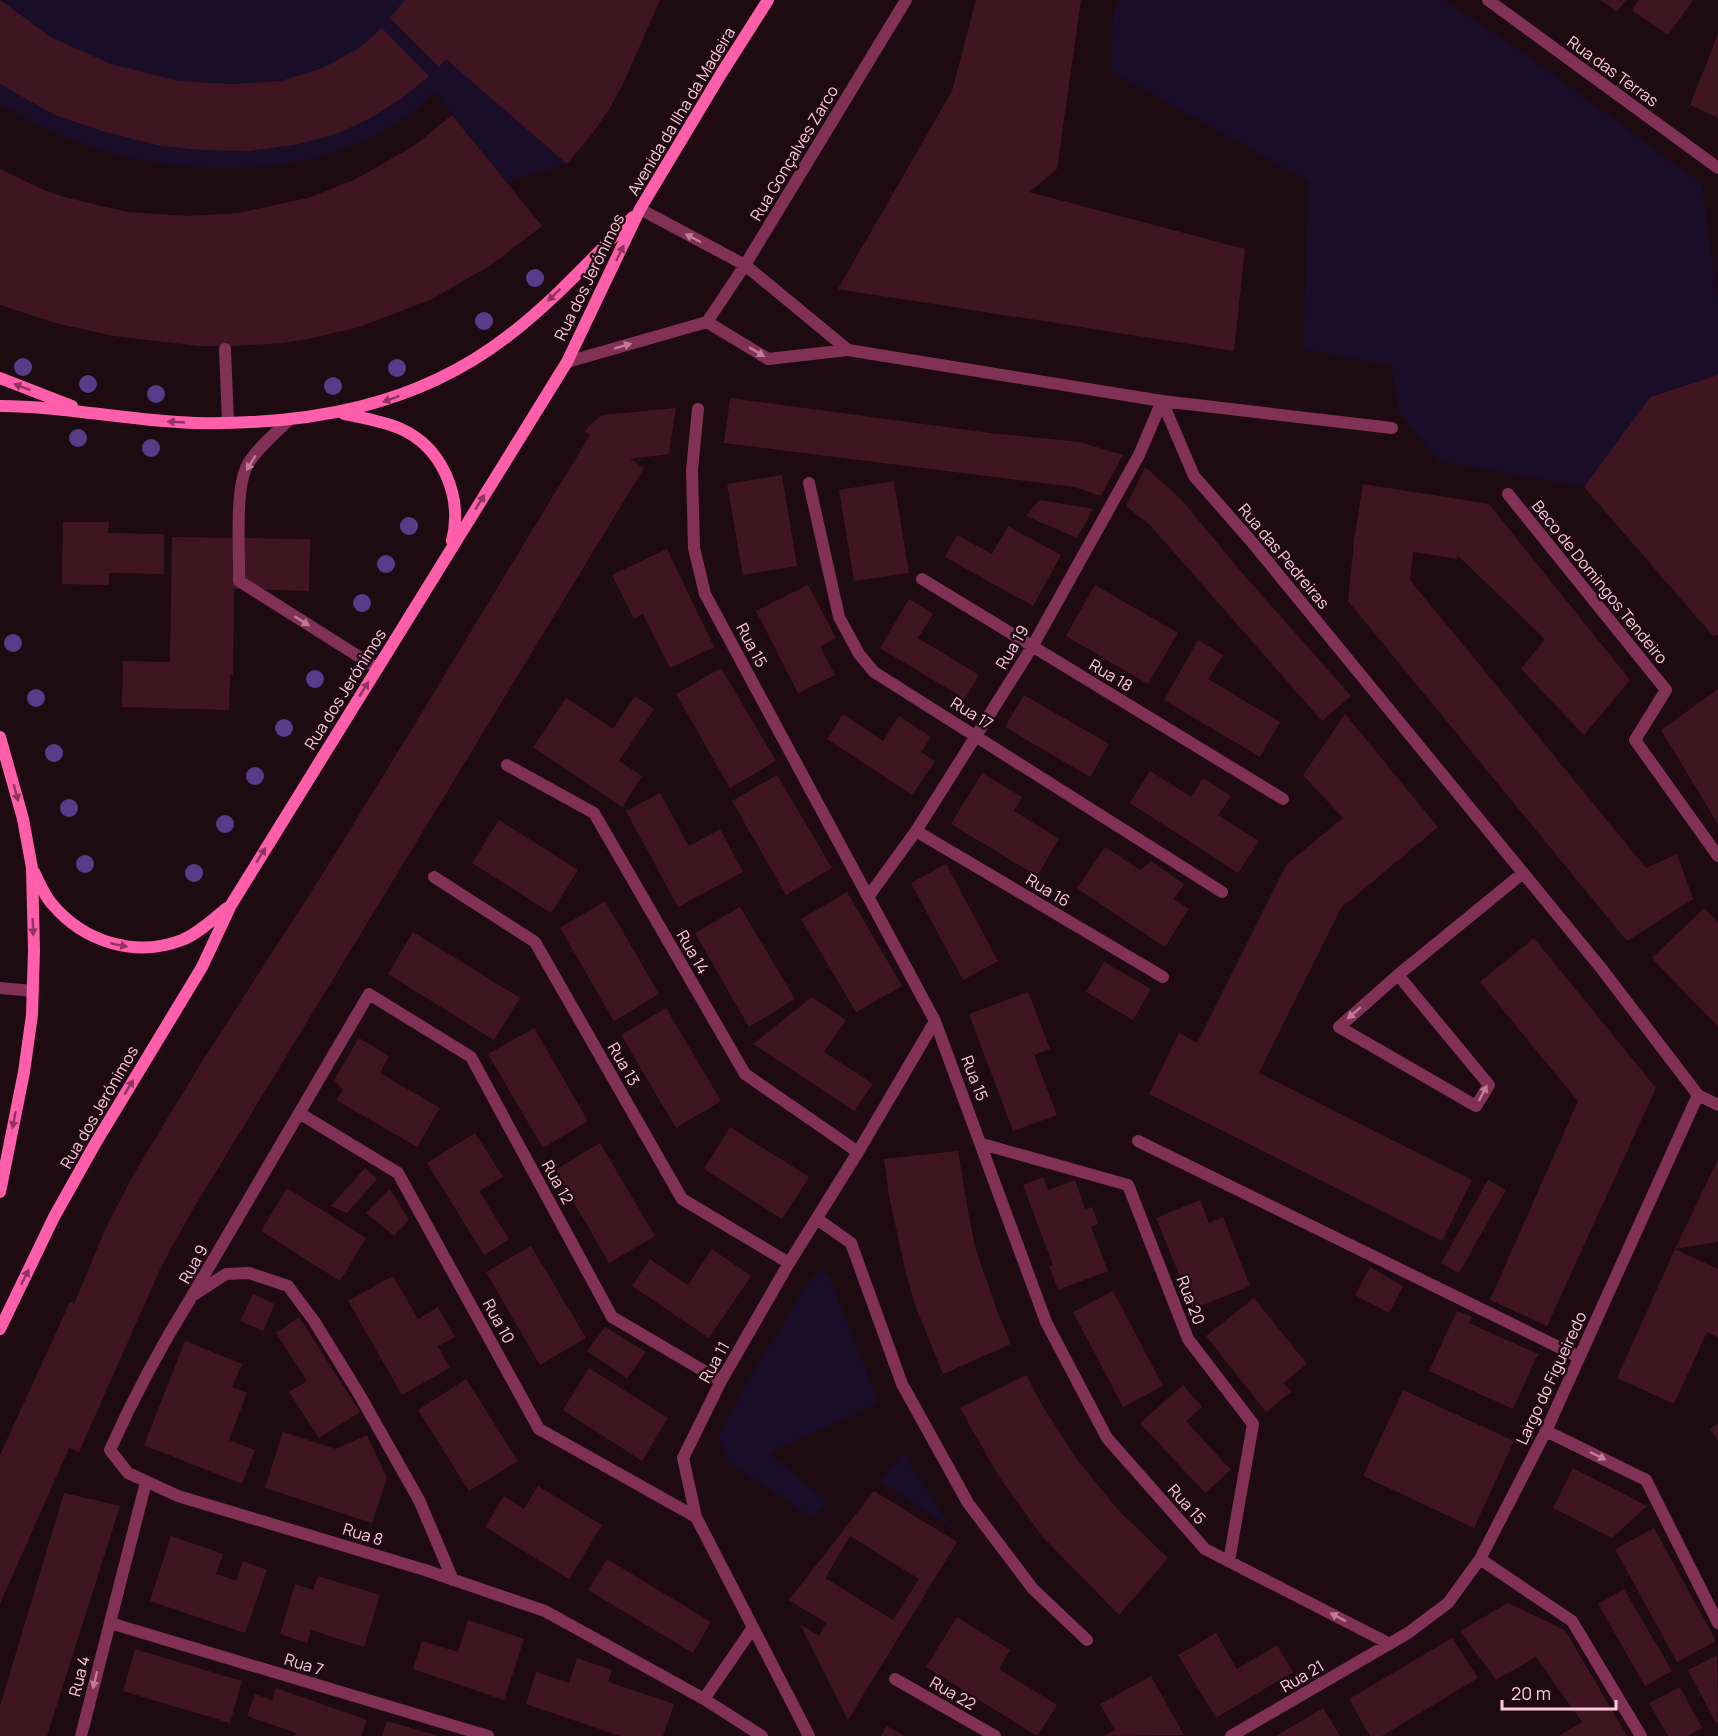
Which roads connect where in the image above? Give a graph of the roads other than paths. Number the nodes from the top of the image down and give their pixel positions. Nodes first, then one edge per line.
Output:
1 (768, 0) edge
2 (906, 0) edge
3 (1488, 0) edge
4 (1718, 168) edge
5 (640, 209) junction
6 (745, 265) junction
7 (707, 322) junction
8 (225, 349) dead end
9 (848, 350) junction
10 (567, 362) junction
11 (0, 378) edge
12 (1162, 402) junction
13 (0, 406) edge
14 (698, 409) dead end
15 (84, 411) junction
16 (339, 413) junction
17 (290, 419) junction
18 (228, 422) junction
19 (1392, 428) dead end
20 (809, 483) dead end
21 (1508, 494) dead end
22 (450, 551) junction
23 (922, 579) dead end
24 (1032, 647) junction
25 (377, 668) junction
26 (976, 735) junction
27 (0, 737) edge
28 (507, 765) dead end
29 (1283, 799) dead end
30 (916, 831) junction
31 (1718, 856) edge
32 (32, 868) junction
33 (1523, 873) junction
34 (434, 877) dead end
35 (1222, 892) dead end
36 (868, 897) junction
37 (231, 905) junction
38 (1398, 975) junction
39 (1163, 977) dead end
40 (0, 988) edge
41 (33, 991) junction
42 (369, 993) joint
43 (935, 1021) junction
44 (1698, 1095) junction
45 (1718, 1105) edge
46 (298, 1113) junction
47 (1138, 1141) dead end
48 (982, 1144) junction
49 (858, 1152) junction
50 (0, 1192) edge
51 (817, 1219) junction
52 (789, 1263) junction
53 (192, 1296) junction
54 (0, 1329) edge
55 (1579, 1357) junction
56 (721, 1381) junction
57 (1546, 1431) junction
58 (146, 1482) junction
59 (696, 1517) junction
60 (1480, 1559) junction
61 (1229, 1561) junction
62 (453, 1580) junction
63 (110, 1623) junction
64 (1718, 1623) edge
65 (752, 1629) junction
66 (1087, 1640) dead end
67 (1390, 1644) junction
68 (895, 1679) dead end
69 (704, 1699) junction
70 (81, 1736) edge
71 (488, 1736) edge
72 (762, 1736) edge
73 (809, 1736) edge
74 (995, 1736) edge
75 (1231, 1736) edge
76 (1641, 1736) edge

1 - 5 main road, Avenida da Ilha da Madeira
2 - 6 street, Rua Gonçalves Zarco
3 - 4 street, Rua das Terras
6 -> 5 street
10 -> 5 main road, Rua dos Jerónimos
5 -> 16 main road, Rua dos Jerónimos
6 - 7 street, Rua Gonçalves Zarco
6 - 9 street
7 -> 9 street
10 -> 7 street
8 - 18 street
9 - 12 street
22 -> 10 main road, Rua dos Jerónimos
15 -> 11 main road
12 - 19 street
12 - 24 street, Rua 19
12 - 33 street, Rua das Pedreiras
13 - 15 main road, Rua dos Jerónimos
14 - 36 street, Rua 15
18 -> 15 main road, Rua dos Jerónimos
16 - 17 main road, Rua dos Jerónimos
16 - 22 main road, Rua dos Jerónimos
17 - 18 main road, Rua dos Jerónimos
17 -> 25 street
20 - 26 street, Rua 17
21 - 31 street, Beco de Domingos Tendeiro
22 - 25 main road, Rua dos Jerónimos
23 - 24 street, Rua 18
24 - 26 street, Rua 19
24 - 29 street, Rua 18
37 -> 25 main road, Rua dos Jerónimos
26 - 30 street, Rua 19
26 - 35 street, Rua 17
27 -> 32 main road, Rua dos Jerónimos
28 - 49 street, Rua 14
30 - 36 street, Rua 19
30 - 39 street, Rua 16
32 -> 37 main road, Rua dos Jerónimos
32 -> 41 main road, Rua dos Jerónimos
33 - 38 street
33 - 44 street, Rua das Pedreiras
34 - 52 street, Rua 13
36 - 43 street, Rua 15
54 -> 37 main road, Rua dos Jerónimos
38 -> 38 street
40 - 41 street
41 -> 50 main road, Rua dos Jerónimos
42 - 46 street, Rua 9
42 - 56 street, Rua 12
43 - 48 street, Rua 15
43 - 49 street, Rua 11
44 - 45 street
44 - 55 street, Largo do Figueiredo
46 - 53 street, Rua 9
46 - 59 street, Rua 10
47 - 55 street
48 - 61 street, Rua 15
48 - 61 street, Rua 20
49 - 51 street, Rua 11
51 - 52 street, Rua 11
51 - 66 street
52 - 56 street, Rua 11
53 - 58 street, Rua 8
53 - 62 street, Rua 9
55 - 57 street, Largo do Figueiredo
56 - 59 street, Rua 11
57 - 60 street, Largo do Figueiredo
57 -> 64 street
58 - 62 street, Rua 8
58 - 63 street, Rua 4
59 - 65 street, Rua 11
60 - 67 street, Largo do Figueiredo
60 - 76 street
67 -> 61 street, Rua 15
62 - 69 street, Rua 8
63 -> 70 street, Rua 4
63 - 71 street, Rua 7
65 - 69 street
65 - 73 street, Rua 11
67 - 75 street, Rua 21
68 - 74 street, Rua 22
69 - 72 street, Rua 8

